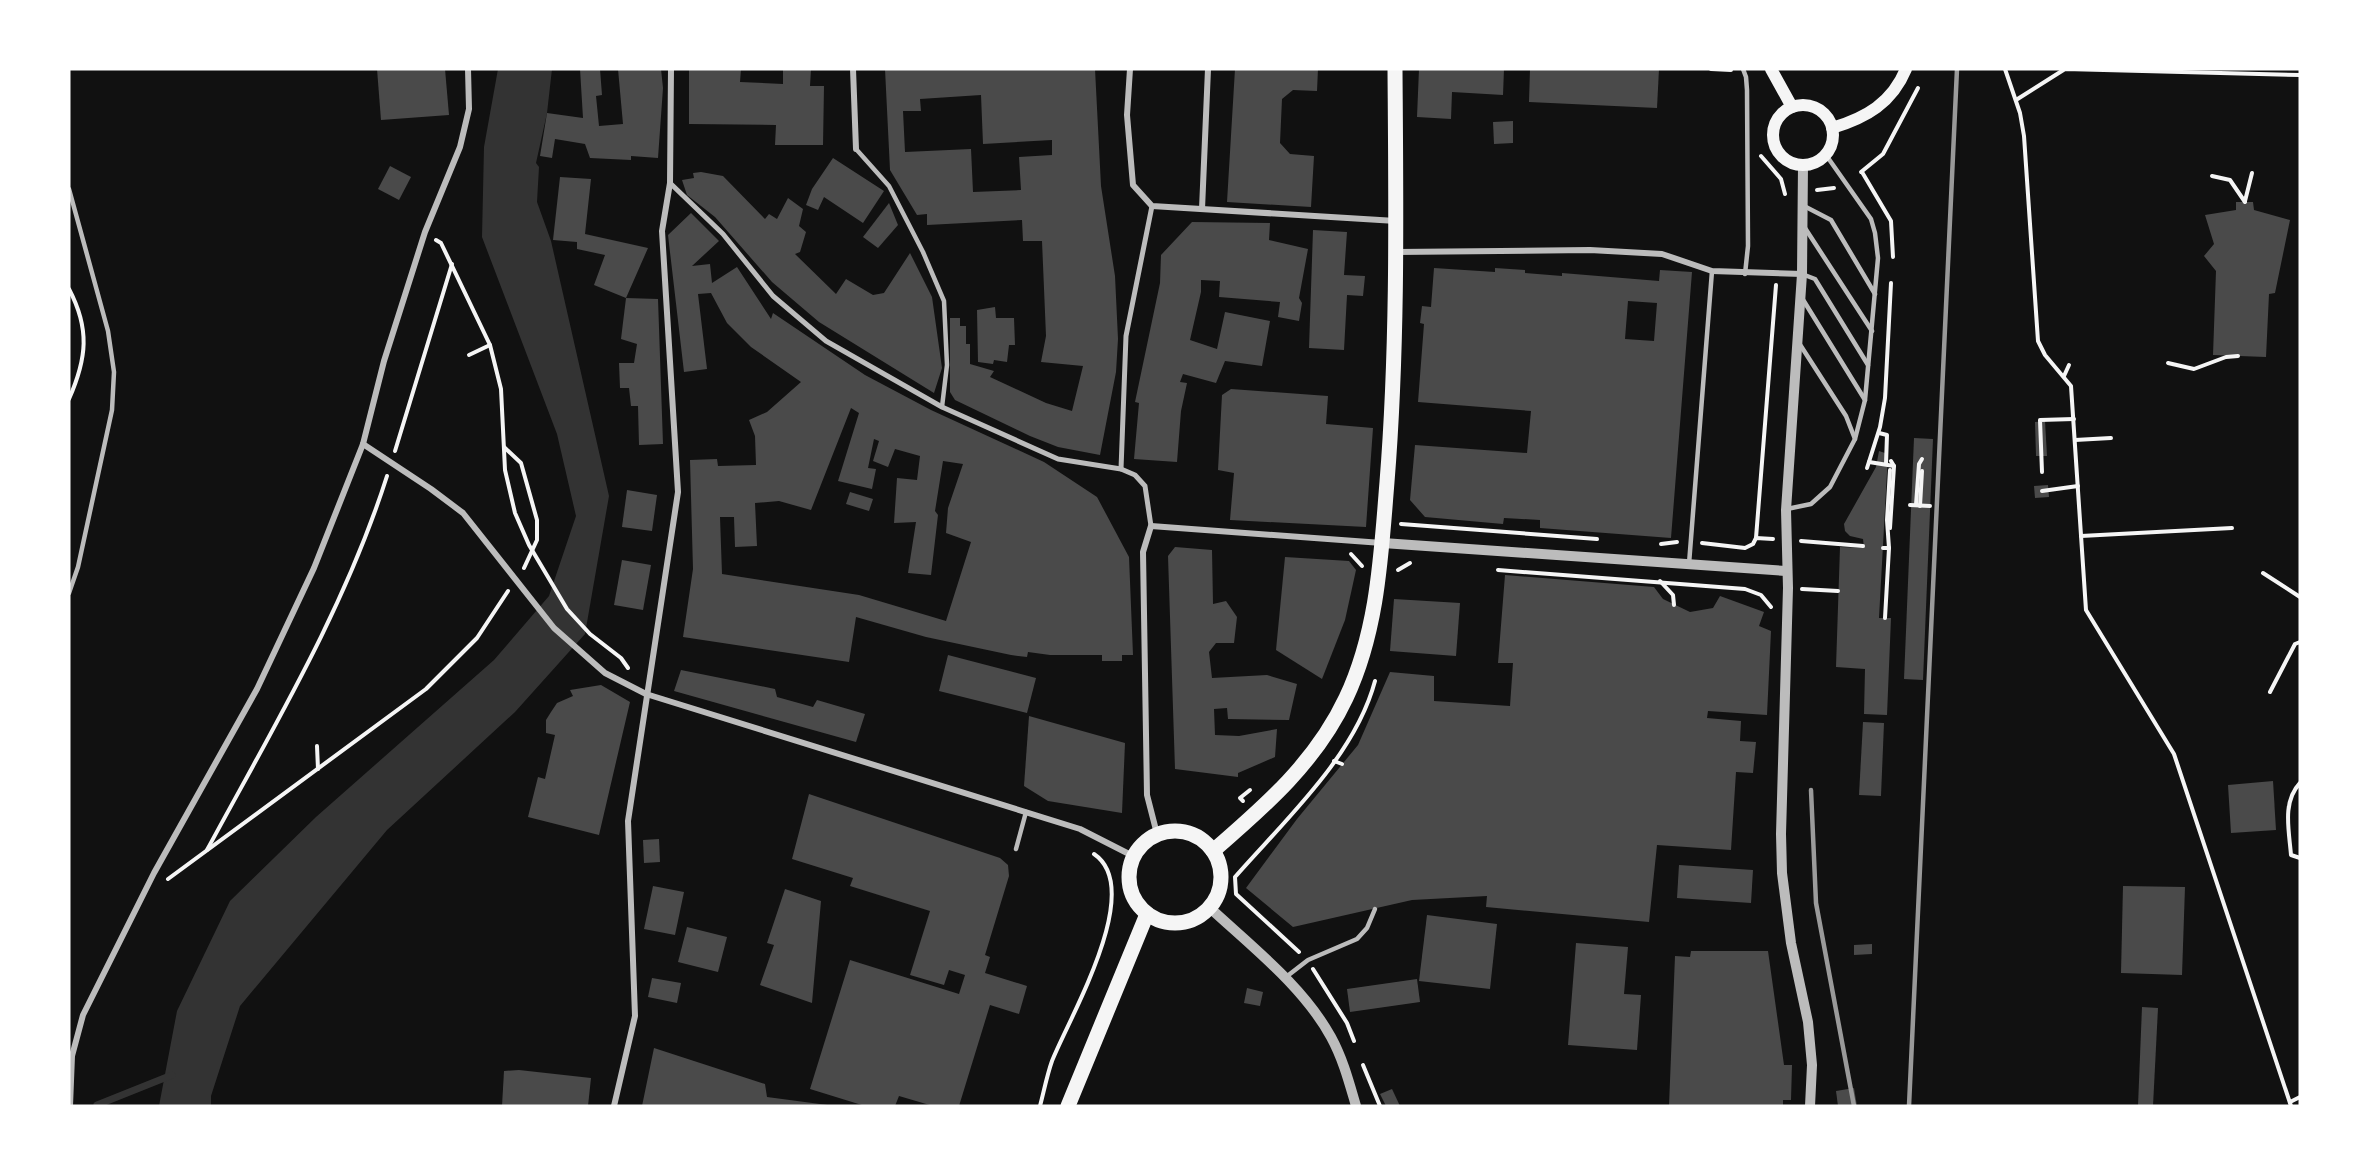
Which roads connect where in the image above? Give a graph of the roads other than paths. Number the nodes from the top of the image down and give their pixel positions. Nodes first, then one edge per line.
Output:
1 (468, 69) edge
2 (671, 69) edge
3 (853, 69) edge
4 (1130, 69) edge
5 (1208, 69) edge
6 (1395, 69) edge
7 (1743, 69) edge
8 (1771, 69) edge
9 (1906, 69) edge
10 (1792, 107) junction
11 (1832, 128) junction
12 (856, 149) joint
13 (1826, 154) junction
14 (1803, 165) junction
15 (670, 183) junction
16 (69, 189) edge
17 (1152, 206) junction
18 (1804, 206) junction
19 (1202, 209) junction
20 (1396, 221) junction
21 (1804, 227) junction
22 (1395, 252) junction
23 (1712, 271) junction
24 (1745, 274) junction
25 (1802, 274) junction
26 (1875, 294) junction
27 (1801, 295) junction
28 (1872, 331) junction
29 (1797, 340) junction
30 (1868, 365) junction
31 (1865, 400) junction
32 (942, 407) junction
33 (1854, 439) junction
34 (363, 444) junction
35 (1121, 469) junction
36 (1786, 510) junction
37 (1151, 526) junction
38 (1383, 543) junction
39 (1689, 564) junction
40 (1786, 571) junction
41 (69, 593) edge
42 (646, 694) junction
43 (1026, 812) junction
44 (1157, 834) junction
45 (1016, 849) dead end
46 (1213, 851) junction
47 (1133, 856) junction
48 (1209, 907) junction
49 (1375, 909) dead end
50 (1147, 914) junction
51 (1285, 978) junction
52 (70, 1106) edge
53 (614, 1106) edge
54 (1068, 1106) edge
55 (1356, 1106) edge
56 (1810, 1106) edge

1 - 34 street
2 - 15 street
3 - 12 street
4 - 17 street
5 - 19 street
6 - 20 main road
7 - 24 lane
8 - 10 main road
9 - 11 main road
10 - 11 main road
10 - 14 main road
11 - 13 main road
12 - 32 lane
13 - 14 main road
13 - 26 lane
14 - 18 street
15 - 32 street
15 - 42 street
16 - 41 lane
17 - 19 street
17 - 35 street
18 - 21 street
18 - 26 lane
19 - 20 street
20 - 22 main road
21 - 25 street
21 - 28 lane
22 - 23 street
22 - 38 main road
23 - 24 street
23 - 39 lane
24 - 25 street
25 - 27 street
25 - 30 lane
26 - 28 lane
27 - 29 street
27 - 31 lane
28 - 30 lane
29 - 33 lane
29 - 36 street
30 - 31 lane
31 - 33 lane
32 - 35 street
33 - 36 lane
34 - 42 street
34 - 52 street
35 - 37 street
36 - 40 street
37 - 38 street
37 - 44 street
38 - 39 street
38 - 46 main road
39 - 40 street
40 - 56 street
42 - 43 street
42 - 53 street
43 - 45 lane
43 - 47 street
44 - 46 main road
44 - 47 main road
46 - 48 main road
47 - 50 main road
48 - 50 main road
48 - 51 street
49 - 51 lane
50 - 54 main road
51 - 55 street

